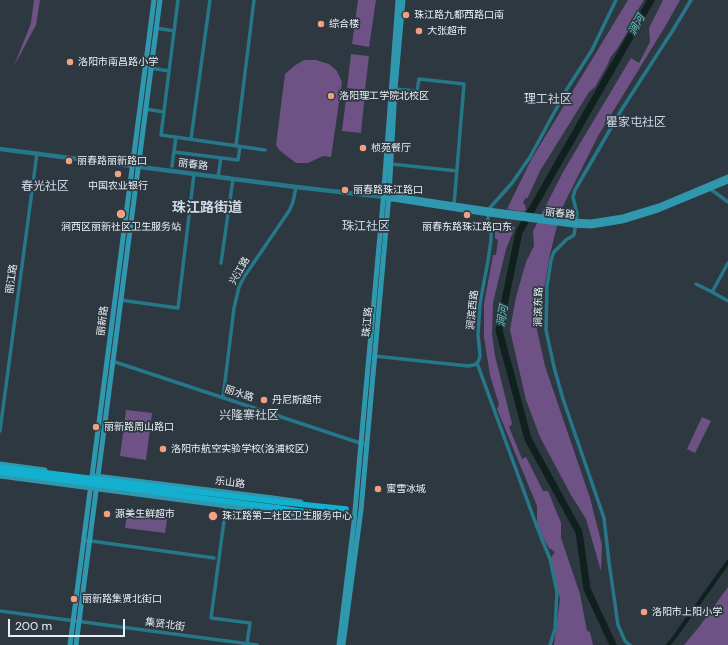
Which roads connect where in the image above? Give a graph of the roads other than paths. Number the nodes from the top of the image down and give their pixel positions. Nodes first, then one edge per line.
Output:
1 (154, 0) edge
2 (160, 0) edge
3 (178, 0) edge
4 (210, 0) edge
5 (254, 0) edge
6 (398, 0) edge
7 (403, 0) edge
8 (616, 0) edge
9 (691, 0) edge
10 (154, 28) junction
11 (174, 31) junction
12 (148, 68) junction
13 (169, 71) junction
14 (395, 89) junction
15 (143, 109) junction
16 (164, 112) junction
17 (176, 137) junction
18 (192, 140) junction
19 (238, 146) junction
20 (0, 149) edge
21 (265, 150) dead end
22 (174, 152) junction
23 (37, 153) junction
24 (221, 158) junction
25 (391, 164) junction
26 (135, 166) junction
27 (172, 166) dead end
28 (457, 170) junction
29 (194, 174) junction
30 (218, 177) junction
31 (728, 177) edge
32 (233, 179) junction
33 (728, 181) edge
34 (296, 187) junction
35 (708, 187) junction
36 (387, 197) junction
37 (728, 202) edge
38 (454, 205) junction
39 (489, 212) junction
40 (575, 223) junction
41 (221, 263) dead end
42 (728, 263) edge
43 (696, 284) dead end
44 (712, 292) junction
45 (118, 300) junction
46 (728, 301) edge
47 (374, 356) junction
48 (110, 361) junction
49 (477, 363) junction
50 (224, 398) junction
51 (0, 431) edge
52 (364, 444) junction
53 (0, 464) edge
54 (0, 470) edge
55 (0, 476) edge
56 (93, 482) junction
57 (279, 505) junction
58 (226, 506) junction
59 (346, 509) junction
60 (358, 510) junction
61 (343, 517) junction
62 (357, 517) junction
63 (86, 541) junction
64 (214, 558) dead end
65 (0, 611) edge
66 (76, 621) junction
67 (247, 644) junction
68 (70, 645) edge
69 (76, 645) edge
70 (257, 645) edge
71 (339, 645) edge
72 (343, 645) edge
73 (550, 645) edge
74 (630, 645) edge

1 - 10 main road, 丽新路
2 - 10 main road, 丽新路
3 - 11 street
4 - 18 street
5 - 19 street
6 - 36 main road, 珠江路
7 - 14 main road, 珠江路
8 - 39 street
9 - 40 street
10 - 11 street
10 - 12 main road, 丽新路
11 - 13 street
12 - 13 street
12 - 15 main road, 丽新路
13 - 16 street
14 - 25 main road, 珠江路
14 - 28 street
15 - 16 street
15 - 26 main road, 丽新路
16 - 17 street
17 - 18 street
17 - 22 street
18 - 19 street
19 - 21 street
19 - 24 street
20 - 23 street, 丽春路
22 - 24 street
22 - 27 street
23 - 26 street, 丽春路
23 - 51 street, 丽江路
24 - 30 street
25 - 28 street
25 - 36 main road, 珠江路
26 - 29 street, 丽春路
26 - 45 main road, 丽新路
28 - 38 street
29 - 30 street, 丽春路
29 - 45 street
30 - 32 street, 丽春路
31 - 35 main road, 丽春路
32 - 34 street, 丽春路
32 - 41 street
33 - 35 main road, 丽春路
34 - 36 street, 丽春路
34 - 50 street, 兴江路
35 - 37 street
35 - 40 main road, 丽春路
36 - 38 main road, 丽春路
36 - 39 main road, 丽春路
36 - 47 main road, 珠江路
36 - 52 main road, 珠江路
38 - 39 main road, 丽春路
39 - 40 main road, 丽春路
39 - 49 street, 涧滨西路
40 - 74 street, 涧滨东路
42 - 44 street
43 - 44 street
44 - 46 street
45 - 48 main road, 丽新路
47 - 49 street
47 - 52 main road, 珠江路
48 - 50 street, 丽水路
48 - 56 main road, 丽新路
49 - 73 street, 涧滨西路
50 - 52 street, 丽水路
52 - 60 main road, 珠江路
53 - 56 main road, 乐山路
54 - 56 main road, 乐山路
54 - 57 main road, bridge
55 - 56 main road, 乐山路
56 - 58 main road, 乐山路
56 - 59 main road, 乐山路
56 - 63 main road, 丽新路
57 - 59 main road
57 - 61 main road
58 - 61 main road, 乐山路
58 - 67 street
59 - 60 main road, 乐山路
60 - 62 main road, 珠江路
61 - 62 main road, 乐山路
62 - 71 main road, 珠江路
62 - 72 main road, 珠江路
63 - 64 street
63 - 66 main road, 丽新路
65 - 66 street, 集贤北街
66 - 67 street, 集贤北街
66 - 68 main road, 丽新路
66 - 69 main road, 丽新路
67 - 70 street, 集贤北街

